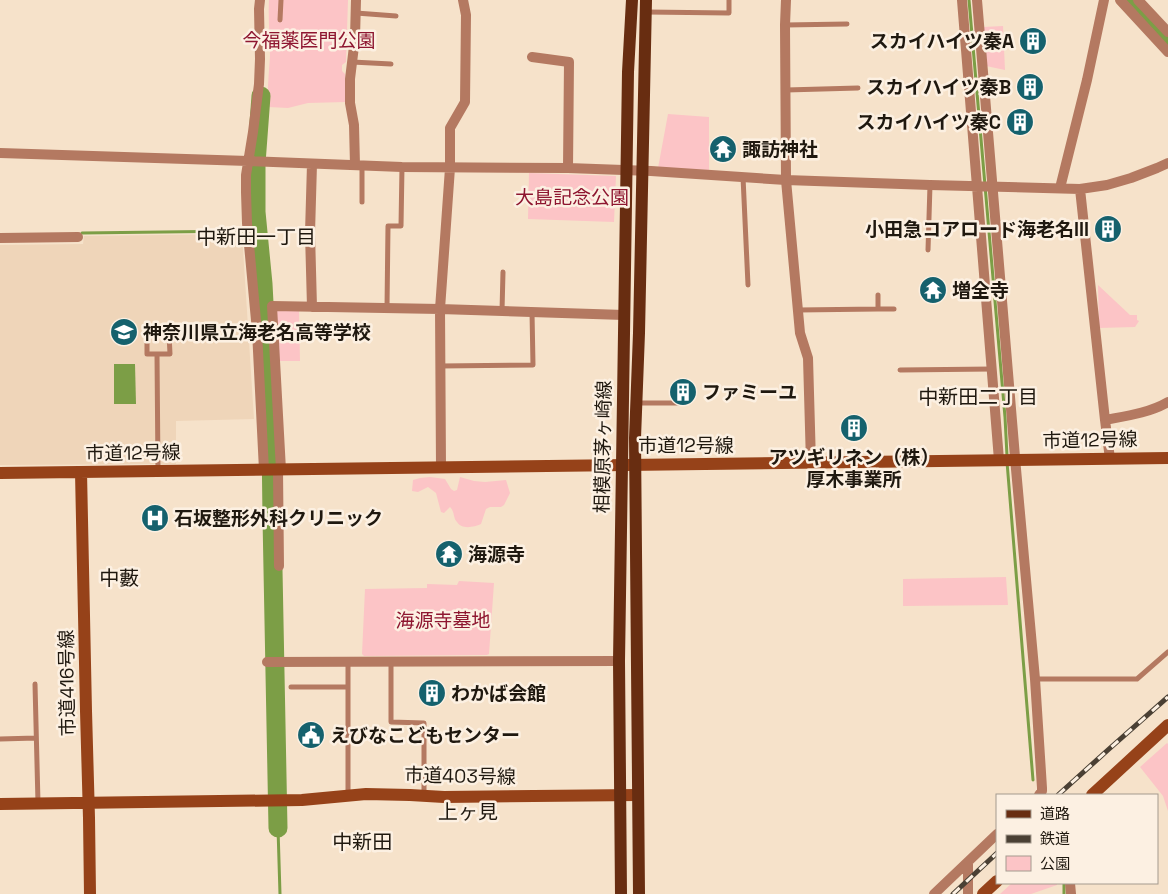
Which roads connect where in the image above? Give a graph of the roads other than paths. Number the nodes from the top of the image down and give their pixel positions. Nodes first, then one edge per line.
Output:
1 (260, 0) edge
2 (280, 0) edge
3 (356, 0) edge
4 (463, 0) edge
5 (632, 0) edge
6 (729, 0) edge
7 (786, 0) edge
8 (962, 0) edge
9 (977, 0) edge
10 (1104, 0) edge
11 (1120, 0) edge
12 (1138, 0) edge
13 (646, 6) edge
14 (356, 13) junction
15 (396, 16) dead end
16 (280, 20) dead end
17 (847, 24) dead end
18 (784, 25) junction
19 (1168, 32) edge
20 (1168, 52) edge
21 (532, 57) dead end
22 (352, 62) junction
23 (392, 64) dead end
24 (858, 88) dead end
25 (786, 90) junction
26 (0, 153) edge
27 (254, 161) junction
28 (1168, 163) edge
29 (312, 164) junction
30 (359, 165) junction
31 (402, 167) junction
32 (450, 168) junction
33 (568, 168) junction
34 (627, 170) junction
35 (642, 171) junction
36 (743, 177) junction
37 (786, 180) junction
38 (930, 185) junction
39 (985, 187) junction
40 (1060, 188) junction
41 (1080, 189) junction
42 (362, 202) dead end
43 (78, 237) dead end
44 (0, 238) edge
45 (928, 250) dead end
46 (503, 272) dead end
47 (748, 285) dead end
48 (878, 295) dead end
49 (312, 307) junction
50 (387, 309) junction
51 (440, 309) junction
52 (878, 309) junction
53 (894, 309) dead end
54 (798, 310) junction
55 (502, 311) junction
56 (532, 312) junction
57 (624, 315) junction
58 (157, 354) junction
59 (440, 366) junction
60 (992, 369) junction
61 (900, 370) dead end
62 (1168, 402) edge
63 (636, 403) junction
64 (686, 403) dead end
65 (1105, 420) junction
66 (1168, 458) edge
67 (1110, 459) junction
68 (1007, 460) junction
69 (811, 463) junction
70 (622, 464) junction
71 (636, 464) junction
72 (441, 467) junction
73 (273, 470) junction
74 (158, 471) junction
75 (81, 472) junction
76 (0, 473) edge
77 (279, 566) dead end
78 (1168, 652) edge
79 (272, 661) dead end
80 (348, 661) junction
81 (391, 661) junction
82 (619, 661) junction
83 (1036, 679) junction
84 (35, 684) dead end
85 (291, 687) dead end
86 (348, 687) junction
87 (1168, 725) edge
88 (36, 738) junction
89 (0, 739) edge
90 (1039, 794) edge
91 (1093, 794) edge
92 (620, 795) junction
93 (638, 795) junction
94 (348, 796) junction
95 (424, 796) junction
96 (89, 803) junction
97 (0, 804) edge
98 (38, 804) junction
99 (996, 835) edge
100 (968, 862) junction
101 (996, 882) edge
102 (90, 894) edge
103 (621, 894) edge
104 (639, 894) edge
105 (934, 894) edge
106 (968, 894) edge
107 (983, 894) edge

1 - 27 street
2 - 16 lane
3 - 14 street
4 - 32 street
5 - 34 main road, 相模原茅ヶ崎線
6 - 13 lane
7 - 18 street
8 - 39 street
9 - 39 street
10 - 40 street
11 - 20 street
12 - 19 street
13 - 35 main road, 相模原茅ヶ崎線
14 - 15 lane
14 - 22 street
17 - 18 lane
18 - 25 street
21 - 33 street
22 - 23 lane
22 - 30 street
24 - 25 lane
25 - 37 street
26 - 27 street
27 - 29 street
27 - 73 street
28 - 41 street
29 - 30 street
29 - 49 street
30 - 31 street
30 - 42 lane
31 - 32 street
31 - 50 lane
32 - 33 street
32 - 51 street
33 - 34 street
34 - 35 street
34 - 57 main road, 相模原茅ヶ崎線
35 - 36 street
35 - 63 main road, 相模原茅ヶ崎線
36 - 37 street
36 - 47 lane
37 - 38 street
37 - 54 street
38 - 39 street
38 - 45 lane
39 - 40 street
39 - 60 street
39 - 68 street
40 - 41 street
41 - 65 street
43 - 44 street
46 - 55 lane
48 - 52 lane
49 - 50 street
49 - 73 street
50 - 51 street
51 - 55 street
51 - 59 street
52 - 53 lane
52 - 54 lane
54 - 69 street
55 - 56 street
56 - 57 street
56 - 59 lane
57 - 70 main road, 相模原茅ヶ崎線
58 - 58 lane
58 - 74 lane
59 - 72 street
60 - 61 lane
60 - 68 street
62 - 65 street
63 - 64 lane
63 - 71 main road, 相模原茅ヶ崎線
65 - 67 street
66 - 67 street, 市道12号線
67 - 68 street, 市道12号線
68 - 69 street, 市道12号線
68 - 83 street
69 - 71 street, 市道12号線
70 - 71 street, 市道12号線
70 - 72 street, 市道12号線
70 - 82 main road, 相模原茅ヶ崎線
71 - 93 main road, 相模原茅ヶ崎線
72 - 73 street, 市道12号線
73 - 74 street, 市道12号線
73 - 77 street
74 - 75 street, 市道12号線
75 - 76 street, 市道12号線
75 - 96 street, 市道416号線
78 - 83 lane
79 - 80 street
80 - 81 street
80 - 86 lane
81 - 82 street
81 - 95 lane
82 - 92 main road, 相模原茅ヶ崎線
83 - 90 street
84 - 88 lane
85 - 86 lane
86 - 94 lane
87 - 91 street
88 - 89 lane
88 - 98 lane
92 - 93 street, 市道403号線
92 - 95 street, 市道403号線
92 - 103 main road, 相模原茅ヶ崎線
93 - 104 main road, 相模原茅ヶ崎線
94 - 95 street, 市道403号線
94 - 96 street, 市道403号線
96 - 98 street, 市道403号線
96 - 102 street, 市道416号線
97 - 98 street, 市道403号線
99 - 100 street
100 - 105 street
100 - 106 street
101 - 107 street

